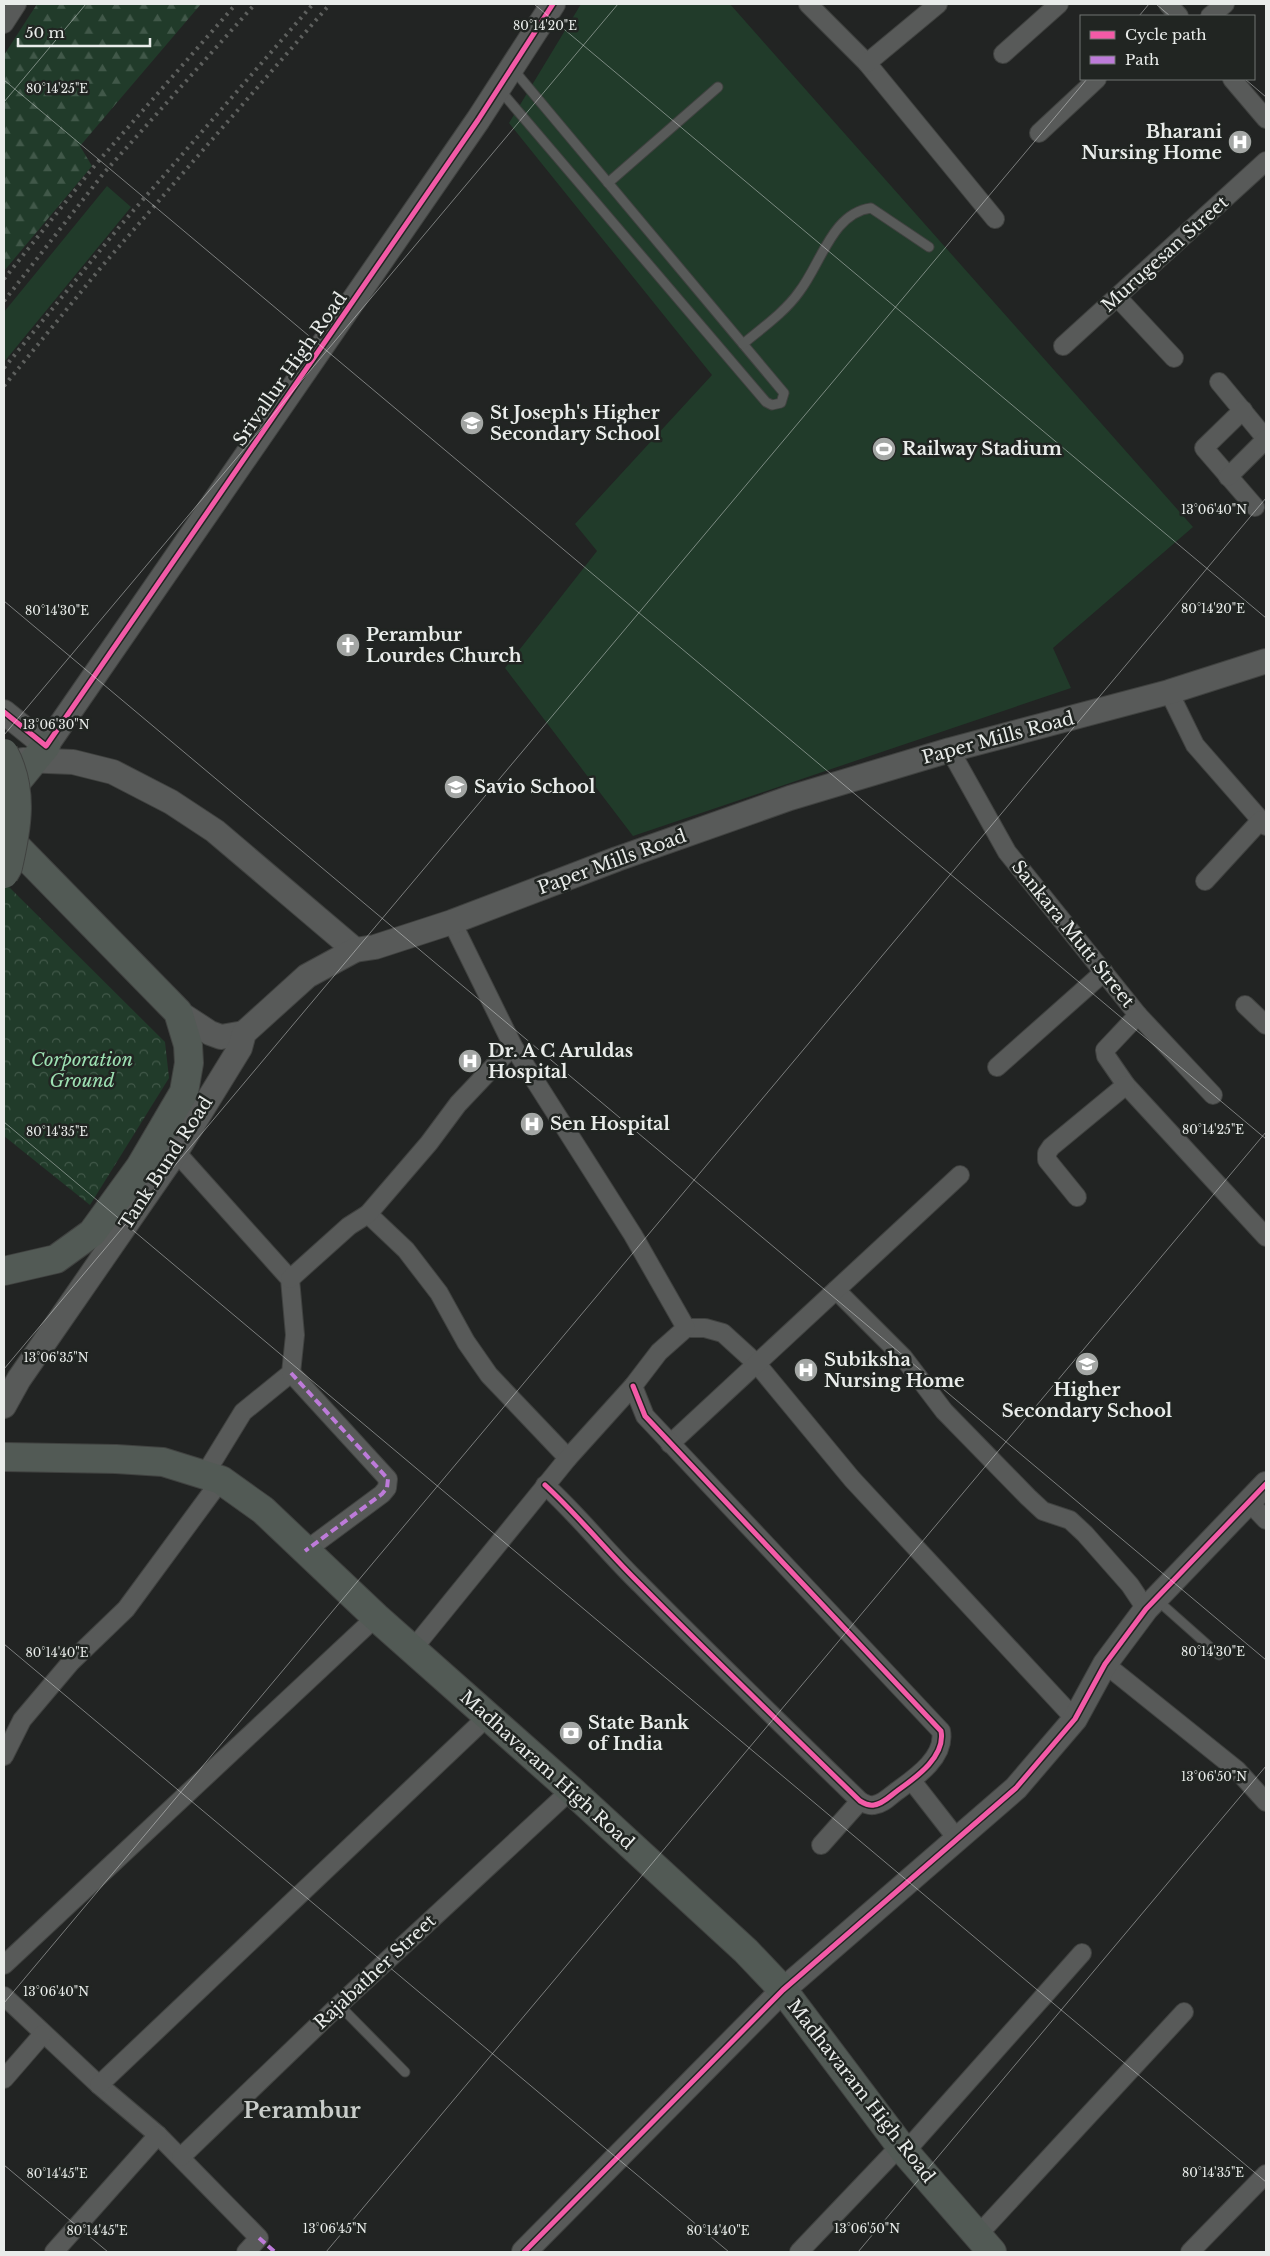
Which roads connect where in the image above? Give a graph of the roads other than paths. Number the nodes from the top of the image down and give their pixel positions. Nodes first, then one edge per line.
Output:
1 (17, 4) edge
2 (553, 4) edge
3 (808, 4) edge
4 (938, 4) edge
5 (1059, 4) edge
6 (1224, 4) edge
7 (1211, 15) edge
8 (4, 24) edge
9 (1003, 54) dead end
10 (867, 63) junction
11 (512, 68) junction
12 (1095, 80) edge
13 (1233, 80) edge
14 (718, 87) dead end
15 (498, 89) junction
16 (1265, 115) edge
17 (1039, 133) dead end
18 (1266, 161) edge
19 (608, 183) junction
20 (995, 219) dead end
21 (929, 247) dead end
22 (1118, 298) junction
23 (743, 344) junction
24 (1063, 346) dead end
25 (1174, 358) dead end
26 (1219, 382) dead end
27 (1243, 410) junction
28 (1266, 437) edge
29 (1228, 477) junction
30 (1255, 507) dead end
31 (1266, 661) edge
32 (1169, 692) junction
33 (4, 712) edge
34 (950, 750) junction
35 (4, 753) edge
36 (41, 753) junction
37 (4, 761) edge
38 (4, 797) edge
39 (1264, 823) edge
40 (4, 839) edge
41 (4, 874) edge
42 (1205, 881) dead end
43 (452, 922) junction
44 (355, 950) junction
45 (1104, 972) junction
46 (1245, 1005) dead end
47 (178, 1012) junction
48 (1138, 1015) junction
49 (1266, 1025) edge
50 (244, 1033) junction
51 (513, 1046) junction
52 (997, 1067) dead end
53 (1126, 1085) junction
54 (1213, 1095) dead end
55 (176, 1152) junction
56 (960, 1175) dead end
57 (1077, 1197) dead end
58 (368, 1214) junction
59 (1266, 1237) edge
60 (4, 1271) edge
61 (290, 1279) junction
62 (836, 1290) junction
63 (686, 1328) junction
64 (757, 1364) junction
65 (291, 1373) junction
66 (633, 1386) junction
67 (4, 1406) edge
68 (670, 1444) junction
69 (7, 1454) edge
70 (568, 1458) junction
71 (213, 1477) junction
72 (1266, 1484) edge
73 (545, 1485) junction
74 (1249, 1502) junction
75 (1266, 1520) edge
76 (305, 1552) junction
77 (1150, 1604) junction
78 (376, 1617) junction
79 (412, 1650) junction
80 (1219, 1655) dead end
81 (1105, 1664) junction
82 (488, 1716) junction
83 (1075, 1719) junction
84 (4, 1756) edge
85 (912, 1781) junction
86 (571, 1790) junction
87 (860, 1801) junction
88 (1266, 1802) edge
89 (958, 1840) junction
90 (820, 1845) dead end
91 (1082, 1953) dead end
92 (4, 1965) edge
93 (783, 1990) junction
94 (4, 1996) edge
95 (339, 2004) junction
96 (1184, 2012) dead end
97 (43, 2034) junction
98 (405, 2072) dead end
99 (4, 2079) edge
100 (99, 2085) junction
101 (158, 2135) junction
102 (902, 2149) junction
103 (181, 2157) junction
104 (1266, 2174) edge
105 (985, 2244) edge
106 (54, 2252) edge
107 (246, 2252) edge
108 (524, 2252) edge
109 (799, 2252) edge
110 (1190, 2252) edge

1 - 8 street
2 - 11 main road, Srivallur High Road
3 - 10 street
4 - 10 street
5 - 9 street
6 - 7 street
10 - 20 street
11 - 15 main road, Srivallur High Road
11 - 19 lane
12 - 17 street
13 - 16 street
14 - 19 lane
15 - 23 lane
15 - 36 main road, Srivallur High Road
18 - 22 street, Murugesan Street
19 - 23 lane
21 - 23 lane
22 - 24 street, Murugesan Street
22 - 25 street
26 - 27 street
27 - 28 street
27 - 29 street
28 - 29 street
29 - 30 street
31 - 32 main road, Paper Mills Road
32 - 34 main road, Paper Mills Road
32 - 39 street
33 - 36 main road
34 - 43 main road, Paper Mills Road
34 - 45 street, Sankara Mutt Street
35 - 41 main road, bridge
36 - 37 main road
36 - 38 main road
36 - 44 main road
39 - 42 street
40 - 47 main road
43 - 44 main road, Paper Mills Road
43 - 51 street
44 - 50 main road, Tank Bund Road
45 - 48 street, Sankara Mutt Street
45 - 52 street
46 - 49 street
47 - 50 main road
47 - 60 main road
48 - 53 street, Sankara Mutt Street
48 - 54 street
50 - 55 main road, Tank Bund Road
51 - 58 street
51 - 63 street
53 - 57 street
53 - 59 street, Sankara Mutt Street
55 - 61 street
55 - 67 main road, Tank Bund Road
56 - 62 street
58 - 61 street
58 - 70 street
61 - 65 street
62 - 64 street
62 - 77 street
63 - 64 street
63 - 66 street
64 - 68 street
64 - 83 street
65 - 71 street
65 - 76 street
66 - 68 street
66 - 70 street
68 - 85 street
69 - 71 main road, Madhavaram High Road
70 - 73 street
71 - 76 main road, Madhavaram High Road
71 - 84 street
72 - 74 main road
73 - 79 street
73 - 87 street
74 - 75 street
74 - 77 main road
76 - 78 main road, Madhavaram High Road
77 - 80 lane
77 - 81 main road
78 - 79 main road, Madhavaram High Road
78 - 92 street
79 - 82 main road, Madhavaram High Road
81 - 83 main road
81 - 88 street
82 - 86 main road, Madhavaram High Road
82 - 100 street
83 - 89 main road
85 - 87 street
85 - 89 street
86 - 93 main road, Madhavaram High Road
86 - 95 street, Rajabather Street
87 - 90 street
89 - 93 main road
91 - 102 street
93 - 102 main road, Madhavaram High Road
93 - 108 main road
94 - 97 street
95 - 98 lane
95 - 103 street, Rajabather Street
96 - 105 street
97 - 99 street
97 - 100 street
100 - 101 street
101 - 103 street
101 - 106 street
102 - 105 main road, Madhavaram High Road
102 - 109 street
103 - 107 street
104 - 110 street

